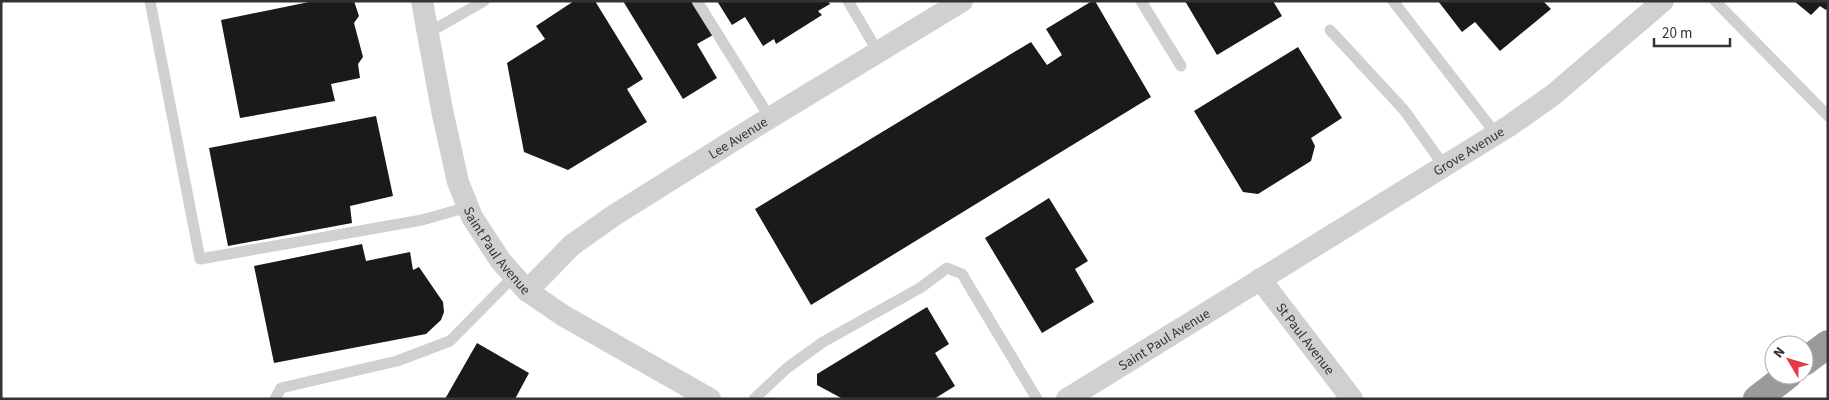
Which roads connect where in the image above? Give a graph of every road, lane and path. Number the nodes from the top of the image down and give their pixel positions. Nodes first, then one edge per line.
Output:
1 (150, 1) edge
2 (422, 1) edge
3 (484, 1) edge
4 (697, 1) edge
5 (848, 1) edge
6 (962, 1) edge
7 (1141, 1) edge
8 (1393, 1) edge
9 (1663, 1) edge
10 (1715, 1) edge
11 (1330, 30) dead end
12 (428, 33) junction
13 (878, 52) junction
14 (1181, 66) dead end
15 (1828, 116) edge
16 (770, 118) junction
17 (1496, 134) junction
18 (1444, 166) junction
19 (468, 207) junction
20 (1260, 279) junction
21 (520, 283) junction
22 (1828, 344) edge
23 (1814, 354) edge
24 (1775, 385) edge
25 (706, 398) edge
26 (276, 399) edge
27 (754, 399) edge
28 (1036, 399) edge
29 (1067, 399) edge
30 (1352, 399) edge
31 (1756, 399) edge

1 - 19 lane
2 - 12 street, Saint Paul Avenue
3 - 12 lane
4 - 16 lane
5 - 13 lane
6 - 13 street, Lee Avenue
7 - 14 lane
8 - 17 lane
9 - 17 street, Grove Avenue
10 - 15 lane
11 - 18 lane
12 - 19 street, Saint Paul Avenue
13 - 16 street, Lee Avenue
16 - 21 street, Lee Avenue
17 - 18 street, Grove Avenue
18 - 20 street, Grove Avenue
19 - 21 street, Saint Paul Avenue
20 - 29 street, Saint Paul Avenue
20 - 30 street, St Paul Avenue
21 - 25 street, Saint Paul Avenue
21 - 26 lane
22 - 23 highway
24 - 31 highway
27 - 28 lane

